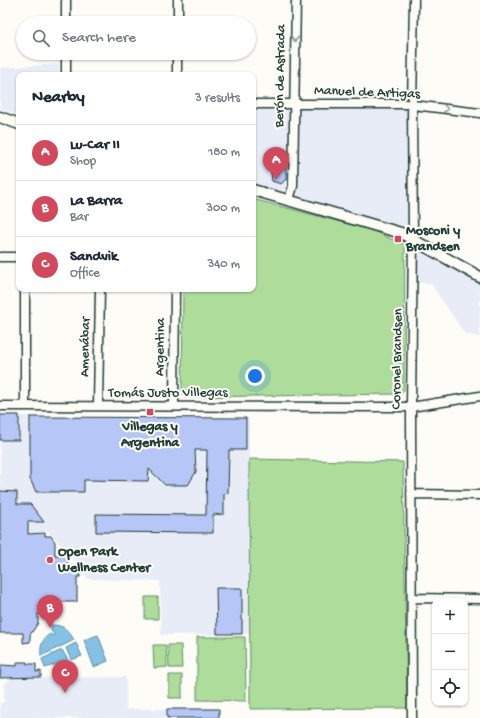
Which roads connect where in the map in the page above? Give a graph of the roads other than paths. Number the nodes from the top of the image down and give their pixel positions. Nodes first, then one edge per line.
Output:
1 (66, 0) edge
2 (178, 0) edge
3 (296, 0) edge
4 (414, 0) edge
5 (66, 16) edge
6 (178, 16) edge
7 (66, 60) edge
8 (178, 60) edge
9 (66, 72) edge
10 (177, 72) edge
11 (256, 104) edge
12 (294, 104) junction
13 (412, 105) junction
14 (480, 113) edge
15 (0, 117) edge
16 (16, 123) edge
17 (256, 191) edge
18 (289, 200) junction
19 (413, 238) junction
20 (0, 257) edge
21 (16, 257) edge
22 (480, 277) edge
23 (25, 292) edge
24 (100, 292) edge
25 (175, 292) edge
26 (480, 396) edge
27 (0, 406) edge
28 (25, 406) junction
29 (98, 406) junction
30 (174, 406) junction
31 (411, 407) junction
32 (411, 494) junction
33 (480, 495) edge
34 (412, 598) junction
35 (480, 599) edge
36 (412, 718) edge

1 - 5 street
2 - 6 street
3 -> 12 street, Berón de Astrada
4 - 13 street, Coronel Brandsen
7 - 9 street
8 - 10 street
11 - 12 street, Manuel de Artigas
12 - 13 street, Manuel de Artigas
12 - 18 street, Berón de Astrada
13 -> 14 street, Manuel de Artigas
13 - 19 street, Coronel Brandsen
15 - 16 main road
17 - 18 main road
18 - 19 main road
19 - 22 main road
19 - 31 street, Coronel Brandsen
20 - 21 street
23 - 28 street
24 - 29 street, Amenábar
25 - 30 street, Argentina
26 - 31 street, Tomás Justo Villegas
27 - 28 street, Tomás Justo Villegas
28 - 29 street, Tomás Justo Villegas
29 - 30 street, Tomás Justo Villegas
30 - 31 street, Tomás Justo Villegas
31 - 32 street, Coronel Brandsen
32 - 33 street
32 - 34 street, Coronel Brandsen
34 - 35 street
34 - 36 street, Coronel Brandsen

